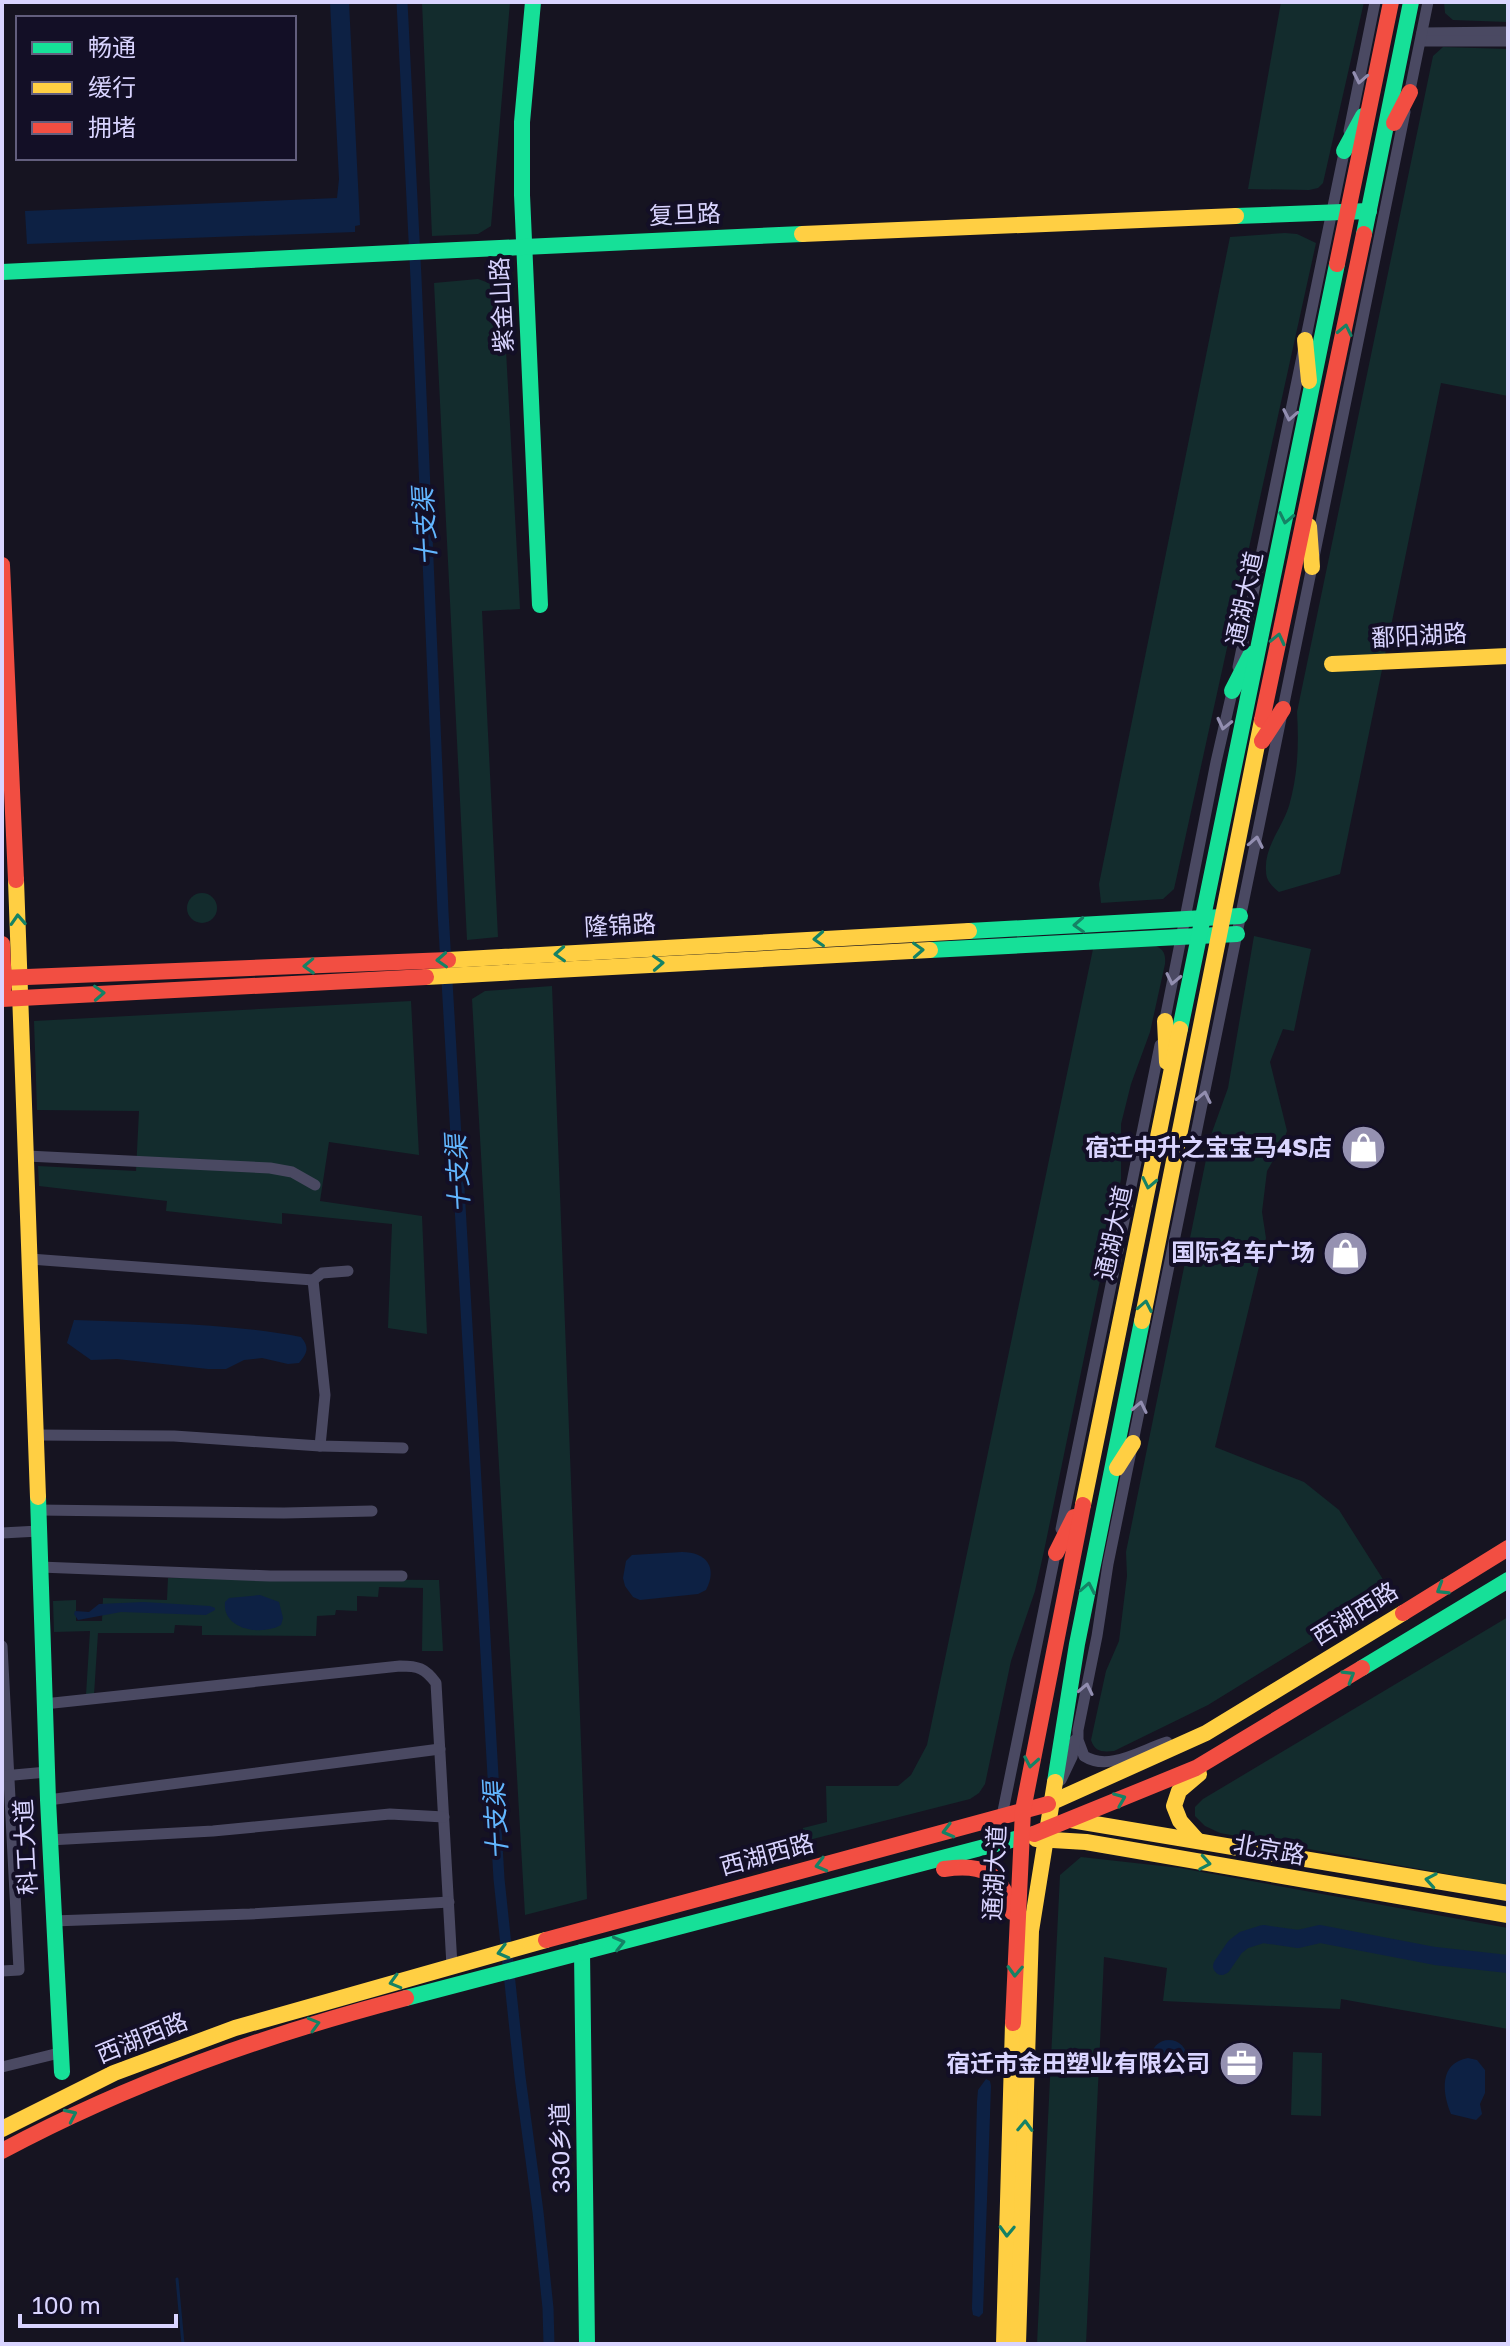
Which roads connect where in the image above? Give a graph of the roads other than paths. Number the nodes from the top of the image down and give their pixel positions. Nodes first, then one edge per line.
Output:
1 (533, 2) edge
2 (1375, 2) edge
3 (1391, 2) edge
4 (1411, 2) edge
5 (1428, 2) edge
6 (1508, 32) edge
7 (1421, 37) junction
8 (1508, 41) edge
9 (1410, 92) junction
10 (1371, 103) junction
11 (1383, 147) junction
12 (1344, 151) junction
13 (1369, 211) junction
14 (1349, 212) junction
15 (1331, 213) junction
16 (523, 245) junction
17 (2, 272) edge
18 (1305, 340) junction
19 (1311, 400) junction
20 (1308, 509) junction
21 (2, 565) edge
22 (1312, 567) junction
23 (540, 605) dead end
24 (1263, 631) junction
25 (1508, 656) edge
26 (1508, 663) edge
27 (1232, 691) junction
28 (1283, 709) junction
29 (1256, 750) junction
30 (1232, 917) junction
31 (1186, 918) junction
32 (1203, 918) junction
33 (1228, 934) junction
34 (1200, 936) junction
35 (1182, 937) junction
36 (2, 944) edge
37 (496, 964) junction
38 (388, 970) junction
39 (9, 977) edge
40 (9, 998) edge
41 (1165, 1021) junction
42 (1168, 1090) junction
43 (27, 1156) junction
44 (315, 1185) dead end
45 (30, 1259) junction
46 (348, 1271) dead end
47 (313, 1280) junction
48 (36, 1435) junction
49 (1133, 1443) junction
50 (320, 1446) junction
51 (403, 1448) dead end
52 (1110, 1480) junction
53 (1086, 1493) junction
54 (38, 1510) junction
55 (372, 1511) dead end
56 (39, 1531) junction
57 (2, 1533) edge
58 (1508, 1548) edge
59 (1056, 1553) junction
60 (40, 1567) junction
61 (402, 1576) dead end
62 (1508, 1580) edge
63 (2, 1646) edge
64 (2, 1657) edge
65 (44, 1704) junction
66 (4, 1718) edge
67 (1078, 1730) junction
68 (1199, 1737) junction
69 (440, 1749) junction
70 (1226, 1751) junction
71 (47, 1772) junction
72 (6, 1776) edge
73 (48, 1800) junction
74 (1051, 1803) junction
75 (1023, 1810) junction
76 (1002, 1816) junction
77 (444, 1817) junction
78 (1071, 1820) junction
79 (1046, 1834) junction
80 (1021, 1837) junction
81 (7, 1838) edge
82 (49, 1840) junction
83 (1197, 1840) junction
84 (1508, 1893) edge
85 (800, 1897) junction
86 (449, 1902) junction
87 (16, 1903) junction
88 (2, 1904) edge
89 (1508, 1915) edge
90 (53, 1921) junction
91 (1016, 1934) junction
92 (582, 1952) junction
93 (452, 1966) junction
94 (2, 1971) edge
95 (55, 2054) dead end
96 (2, 2067) edge
97 (62, 2072) dead end
98 (2, 2129) edge
99 (2, 2151) edge
100 (587, 2344) edge
101 (1004, 2344) edge
102 (1018, 2344) edge

1 - 16 main road, 紫金山路
2 -> 12 street
3 - 10 main road, 通湖大道
4 - 11 main road, 通湖大道
5 - 7 street
6 - 7 street
7 - 8 street
7 - 9 street
9 - 11 main road
9 - 22 street
10 - 12 main road
10 - 14 main road, 通湖大道
11 - 13 main road, 通湖大道
12 - 15 street
13 - 14 main road, 复旦路
20 -> 13 main road, 通湖大道
14 - 15 main road, 复旦路
14 - 19 main road, 通湖大道
15 - 16 main road, 复旦路
15 - 18 street
16 - 17 main road, 复旦路
16 - 23 main road, 紫金山路
18 - 19 main road
18 -> 27 street
19 -> 24 main road, 通湖大道
20 - 22 main road
29 -> 20 main road, 通湖大道
39 -> 21 main road, 科工大道
22 - 28 street
24 - 27 main road
24 - 32 main road, 通湖大道
25 - 26 main road, 鄱阳湖路
27 -> 31 street
28 - 29 main road
30 -> 28 street
29 - 30 main road, 通湖大道
30 - 32 main road, 隆锦路
30 - 33 main road, 通湖大道
31 - 32 main road, 隆锦路
31 - 35 street
31 -> 37 main road, 隆锦路
32 - 34 main road, 通湖大道
33 - 34 main road, 隆锦路
49 -> 33 street
52 -> 33 main road, 通湖大道
34 - 35 main road, 隆锦路
34 - 42 main road, 通湖大道
37 -> 35 main road, 隆锦路
35 -> 41 street
36 - 39 main road, 科工大道
37 - 38 main road, 隆锦路
38 -> 39 main road, 隆锦路
40 -> 38 main road, 隆锦路
39 - 40 main road, 科工大道
40 - 43 main road, 科工大道
41 - 42 main road
41 - 59 street
42 -> 53 main road, 通湖大道
43 - 44 street
43 - 45 main road, 科工大道
45 - 47 street
45 - 48 main road, 科工大道
46 - 47 street
47 - 50 street
48 - 50 street
48 - 54 main road, 科工大道
49 - 52 main road
67 -> 49 street
50 - 51 street
74 -> 52 main road, 通湖大道
53 - 59 main road
53 -> 75 main road, 通湖大道
54 - 55 street
54 - 56 main road, 科工大道
56 - 57 street
56 - 60 main road, 科工大道
58 -> 68 main road, 西湖西路
59 - 76 street
60 - 61 street
60 - 65 main road, 科工大道
70 -> 62 main road, 西湖西路
63 - 64 street
64 - 66 street
65 - 69 street
65 - 71 main road, 科工大道
66 - 72 street
67 - 68 street
67 - 74 street
68 - 74 main road, 西湖西路
69 - 73 street
69 - 77 street
78 -> 70 main road, 西湖西路
70 - 83 main road
71 - 72 street
71 - 73 main road, 科工大道
72 - 81 street
73 - 82 main road, 科工大道
74 - 75 main road, 西湖西路
74 - 78 main road
74 - 79 main road, 通湖大道
75 - 76 main road, 西湖西路
75 - 80 main road, 通湖大道
76 -> 93 main road, 西湖西路
77 - 82 street
77 - 86 street
78 - 79 main road, 西湖西路
78 - 83 main road, 北京路
79 - 80 main road, 西湖西路
79 -> 89 main road, 北京路
102 -> 79 main road, 通湖大道
80 - 85 main road, 西湖西路
80 - 91 main road, 通湖大道
81 - 87 street
82 - 90 main road, 科工大道
84 -> 83 main road, 北京路
85 - 91 main road
92 -> 85 main road, 西湖西路
86 - 90 street
86 - 93 street
87 - 88 street
87 - 94 street
90 - 97 main road, 科工大道
91 -> 101 main road, 通湖大道
99 -> 92 main road, 西湖西路
92 - 100 main road, 330乡道
93 -> 98 main road, 西湖西路
95 - 96 street

